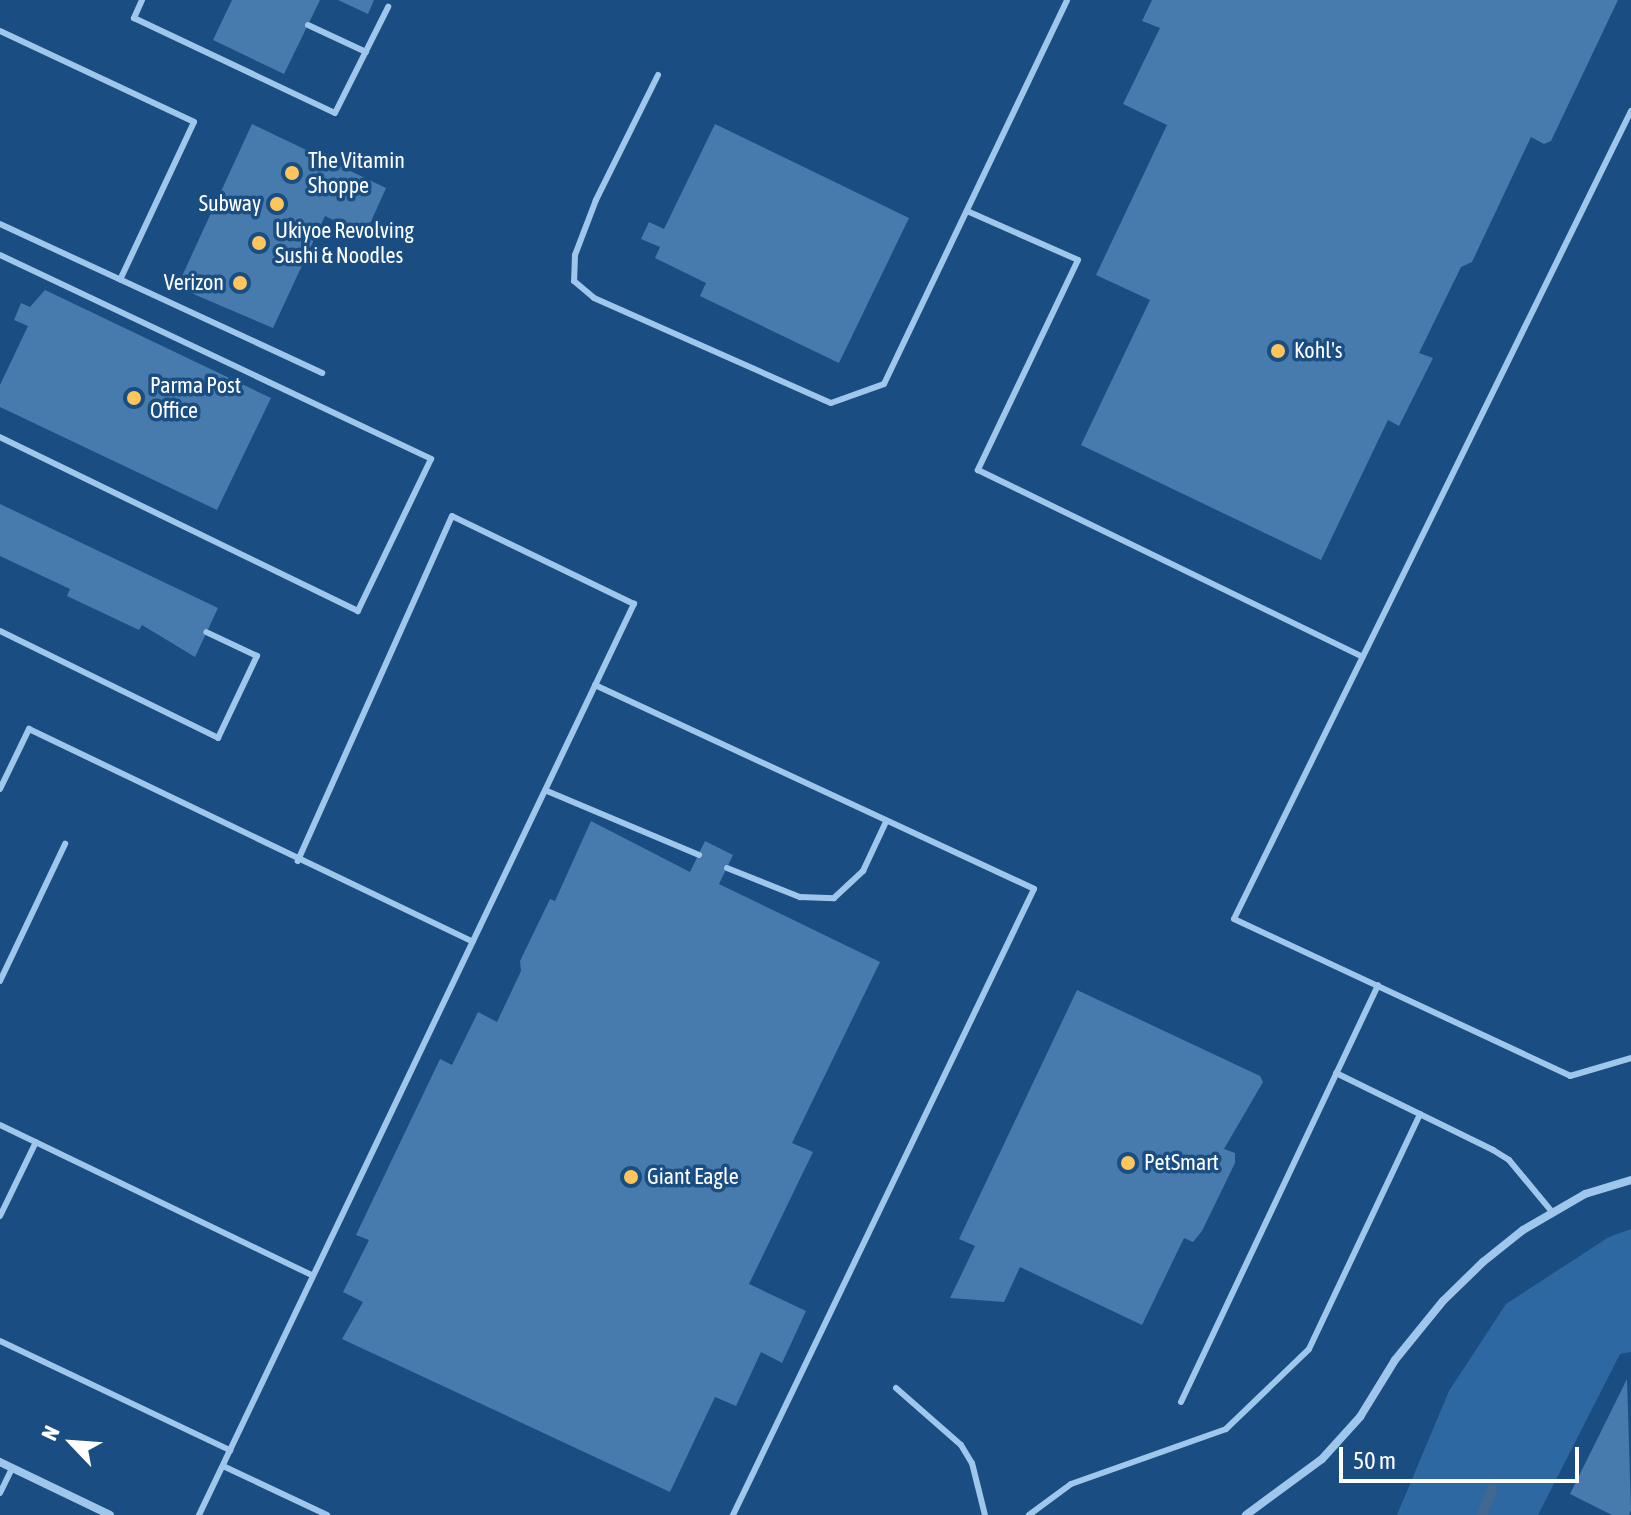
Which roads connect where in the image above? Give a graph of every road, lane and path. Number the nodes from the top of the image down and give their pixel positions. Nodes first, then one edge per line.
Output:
1 (142, 0) edge
2 (1067, 0) edge
3 (388, 7) dead end
4 (308, 25) dead end
5 (0, 31) edge
6 (366, 52) junction
7 (658, 75) dead end
8 (1631, 111) edge
9 (967, 211) junction
10 (0, 224) edge
11 (0, 255) edge
12 (120, 280) junction
13 (322, 373) dead end
14 (0, 437) edge
15 (0, 631) edge
16 (206, 632) dead end
17 (1361, 656) junction
18 (595, 685) junction
19 (0, 789) edge
20 (547, 791) junction
21 (886, 822) junction
22 (65, 844) dead end
23 (699, 855) dead end
24 (298, 861) junction
25 (727, 868) dead end
26 (473, 942) junction
27 (0, 981) edge
28 (1378, 985) junction
29 (1631, 1058) edge
30 (1336, 1073) junction
31 (1420, 1114) junction
32 (0, 1125) edge
33 (36, 1142) junction
34 (1631, 1180) edge
35 (1553, 1213) junction
36 (0, 1216) edge
37 (311, 1275) junction
38 (0, 1341) edge
39 (896, 1388) dead end
40 (1181, 1402) dead end
41 (230, 1450) junction
42 (0, 1462) edge
43 (223, 1466) junction
44 (12, 1468) junction
45 (0, 1493) edge
46 (110, 1515) edge
47 (199, 1515) edge
48 (327, 1515) edge
49 (733, 1515) edge
50 (985, 1515) edge
51 (1029, 1515) edge
52 (1246, 1515) edge

1 - 6 lane
2 - 9 lane
3 - 6 lane
4 - 6 lane
5 - 12 lane
7 - 9 lane
8 - 17 lane
9 - 17 lane
10 - 12 lane
11 - 14 lane
12 - 13 lane
15 - 16 lane
17 - 28 lane
18 - 20 lane
18 - 21 lane
18 - 24 lane
19 - 24 lane
20 - 23 lane
20 - 26 lane
21 - 25 lane
21 - 49 lane
22 - 27 lane
24 - 26 lane
26 - 37 lane
28 - 29 lane
28 - 30 lane
30 - 31 lane
30 - 40 lane
31 - 35 lane
31 - 51 lane
32 - 33 lane
33 - 36 lane
33 - 37 lane
34 - 35 street
35 - 52 street
37 - 41 lane
38 - 41 lane
39 - 50 lane
41 - 43 lane
42 - 44 street
43 - 47 lane
43 - 48 lane
44 - 45 lane
44 - 46 street

